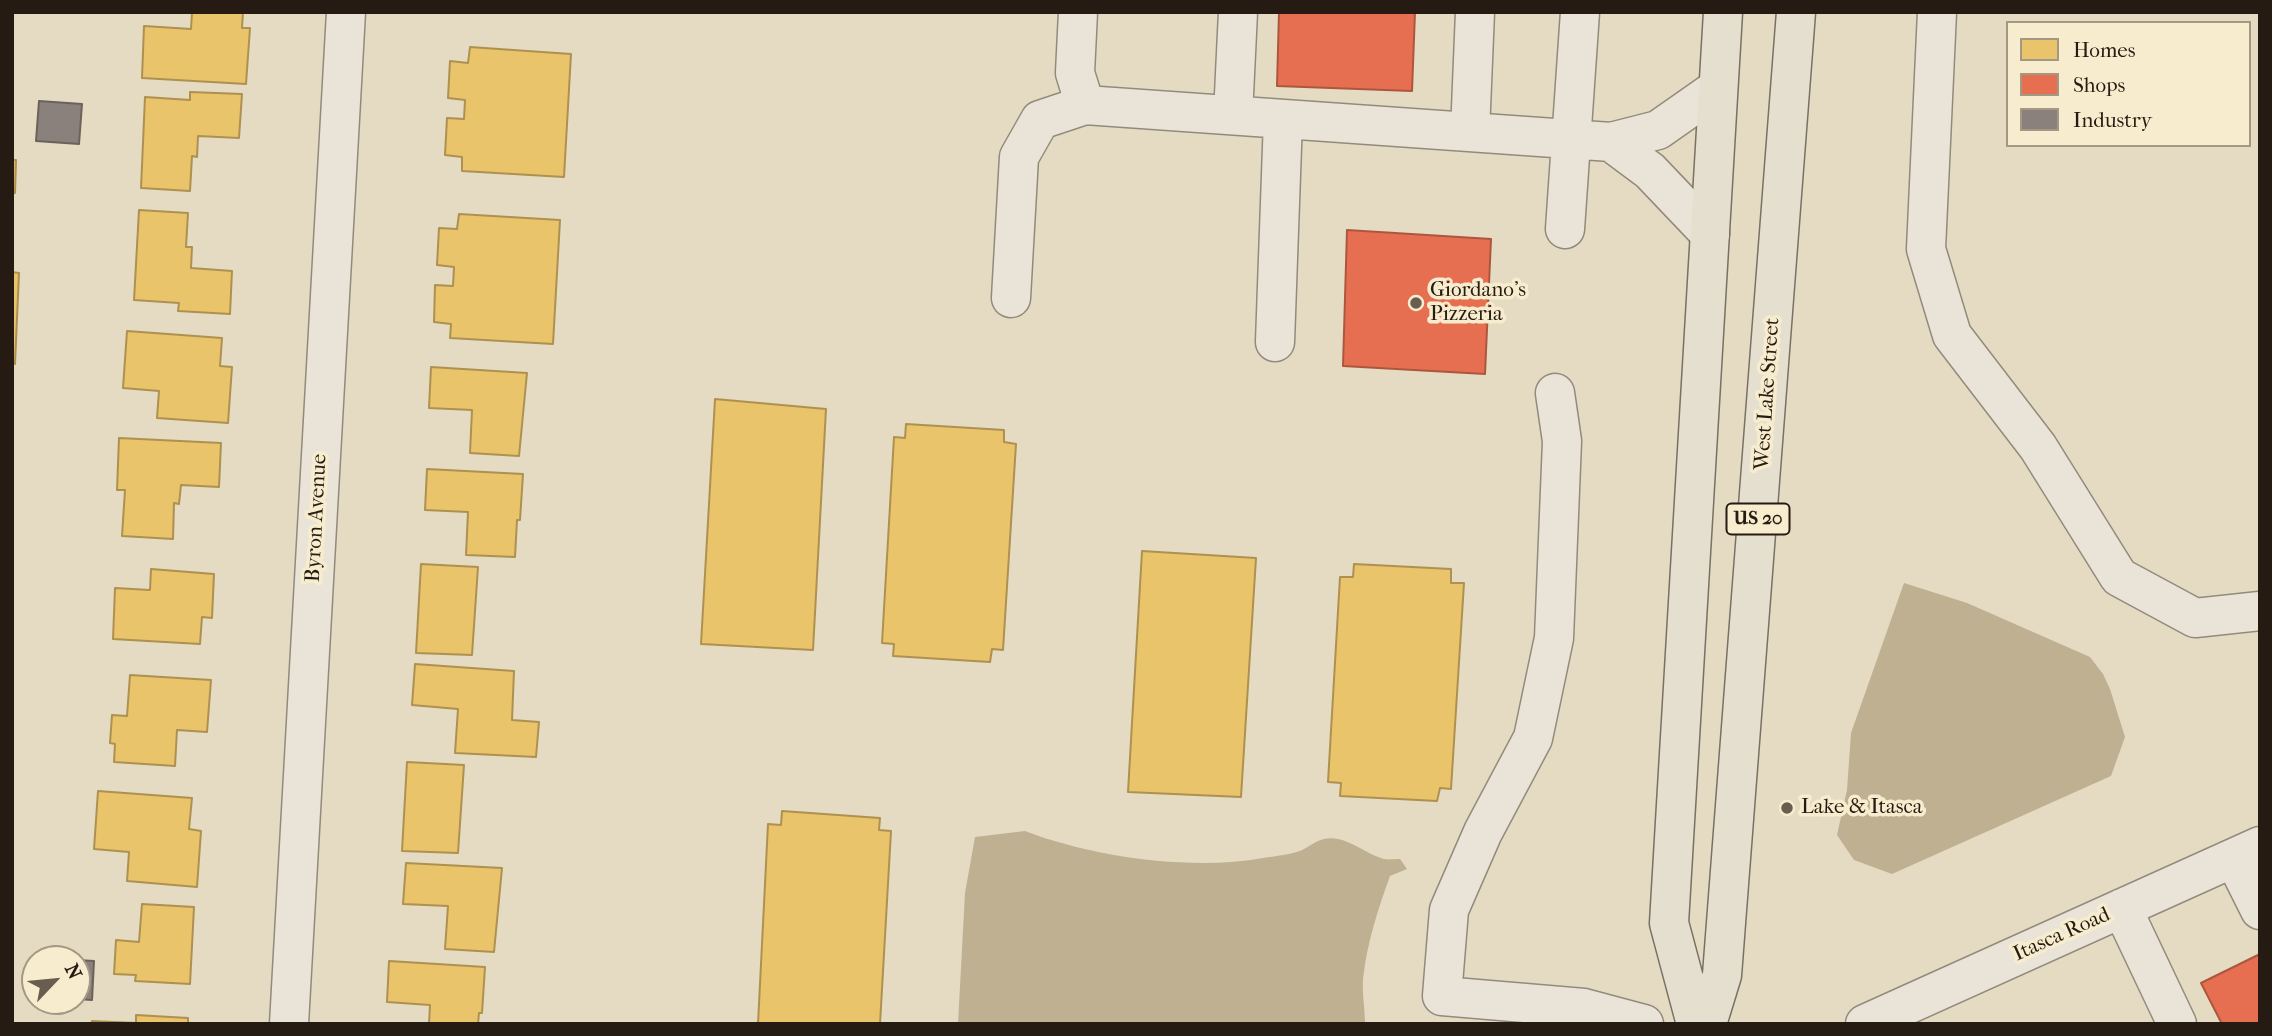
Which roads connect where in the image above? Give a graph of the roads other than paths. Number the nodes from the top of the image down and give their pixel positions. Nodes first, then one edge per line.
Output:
1 (346, 12) edge
2 (1078, 12) edge
3 (1238, 12) edge
4 (1475, 12) edge
5 (1580, 12) edge
6 (1723, 12) edge
7 (1796, 12) edge
8 (1937, 12) edge
9 (1718, 88) junction
10 (1085, 105) junction
11 (1233, 115) junction
12 (1283, 119) junction
13 (1470, 132) junction
14 (1572, 139) junction
15 (1611, 142) junction
16 (1565, 229) dead end
17 (1710, 234) junction
18 (1011, 298) dead end
19 (1275, 342) dead end
20 (1555, 393) dead end
21 (2260, 611) edge
22 (2247, 852) edge
23 (2122, 908) junction
24 (2260, 910) edge
25 (289, 1024) edge
26 (1644, 1024) edge
27 (1696, 1024) edge
28 (1707, 1024) edge
29 (1865, 1024) edge
30 (2177, 1024) edge

1 - 25 street, Byron Avenue
2 - 10 street
3 - 11 street
4 - 13 street
5 - 14 street
6 - 9 main road
7 - 28 main road, West Lake Street / US 20
8 - 21 street
9 - 15 street
9 - 17 main road
10 - 11 street
10 - 18 street
11 - 12 street
12 - 13 street
12 - 19 street
13 - 14 street
14 - 15 street
14 - 16 street
15 - 17 street
17 - 27 main road
20 - 26 street
22 - 23 street, Itasca Road
22 - 24 street
23 - 29 street, Itasca Road
23 - 30 street

